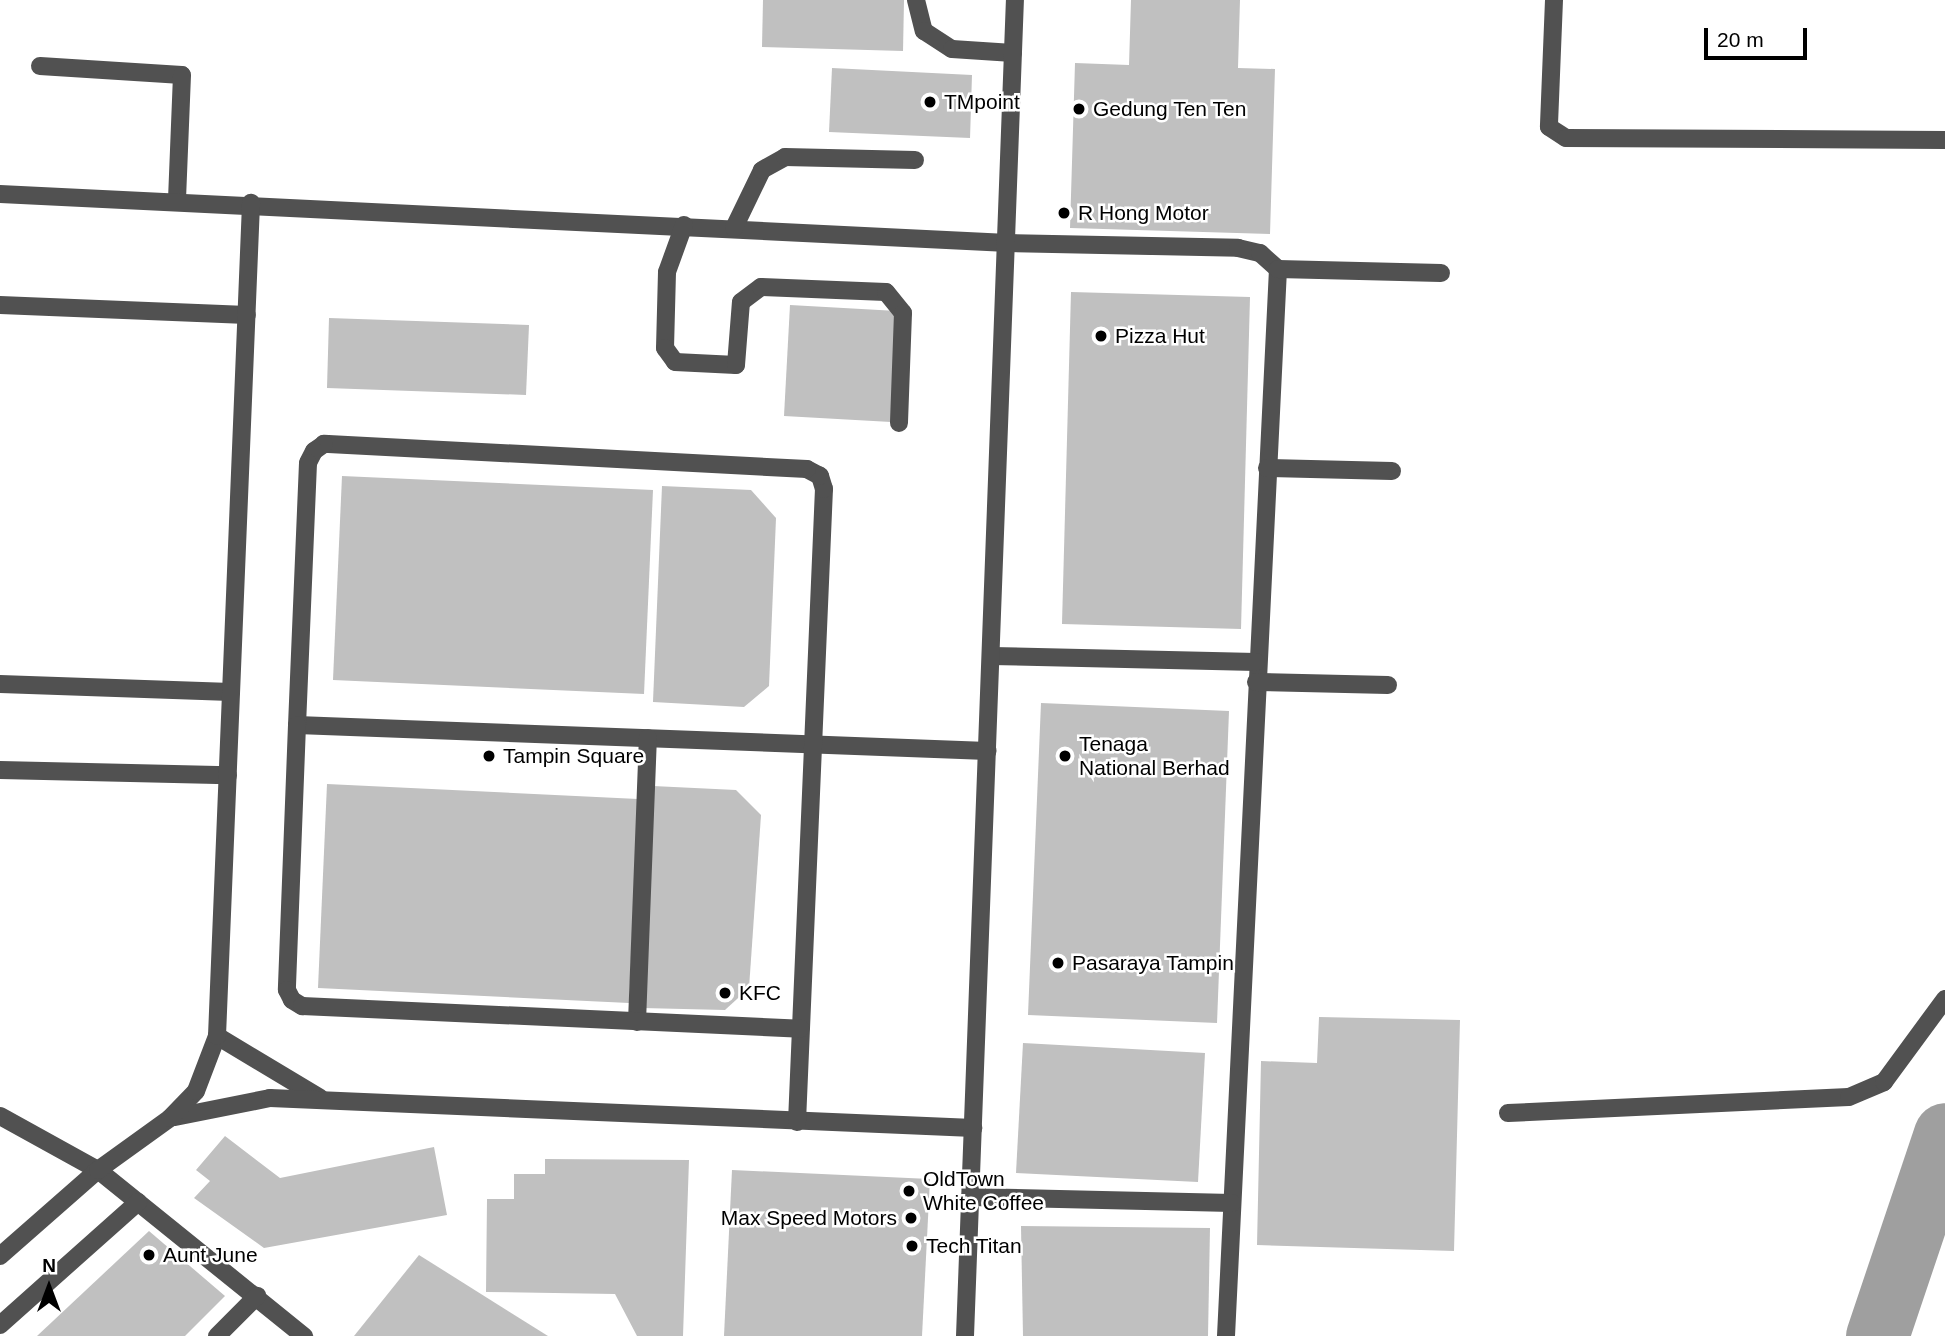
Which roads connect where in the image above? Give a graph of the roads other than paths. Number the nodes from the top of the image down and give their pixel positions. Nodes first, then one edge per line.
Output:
1 (916, 0) edge
2 (1015, 0) edge
3 (1554, 0) edge
4 (1013, 53) junction
5 (40, 66) dead end
6 (1945, 140) edge
7 (915, 160) dead end
8 (0, 194) edge
9 (177, 200) junction
10 (251, 203) junction
11 (684, 226) junction
12 (734, 228) junction
13 (1008, 243) junction
14 (1278, 269) junction
15 (1441, 273) dead end
16 (0, 305) edge
17 (247, 315) junction
18 (899, 423) dead end
19 (1267, 468) junction
20 (1392, 471) dead end
21 (991, 656) junction
22 (1256, 662) junction
23 (1256, 681) junction
24 (0, 684) edge
25 (1388, 685) dead end
26 (231, 692) junction
27 (297, 724) junction
28 (648, 738) junction
29 (814, 744) junction
30 (988, 751) junction
31 (0, 770) edge
32 (228, 775) junction
33 (1945, 999) edge
34 (637, 1022) junction
35 (800, 1029) junction
36 (217, 1036) junction
37 (329, 1102) junction
38 (1508, 1113) dead end
39 (0, 1116) edge
40 (170, 1118) junction
41 (797, 1122) junction
42 (973, 1128) junction
43 (98, 1170) junction
44 (970, 1197) junction
45 (138, 1202) junction
46 (1232, 1203) junction
47 (0, 1256) edge
48 (257, 1296) junction
49 (0, 1325) edge
50 (217, 1336) edge
51 (304, 1336) edge
52 (965, 1336) edge
53 (1226, 1336) edge

1 - 4 street
2 - 4 street
3 - 6 street
4 - 13 street
5 - 9 street
7 - 12 street
8 - 9 street
9 - 10 street
10 - 11 street
10 - 17 street
11 - 12 street
11 - 18 street
12 - 13 street
13 - 14 street
13 - 21 street
14 - 15 street
14 - 19 street
16 - 17 street
17 - 26 street
19 - 20 street
19 - 22 street
21 - 22 street
21 - 30 street
22 - 23 street
23 - 25 street
23 - 46 street
24 - 26 street
26 - 32 street
27 - 28 street
27 - 29 street
27 - 34 street
28 - 29 street
28 - 34 street
29 - 30 street
29 - 35 street
30 - 42 street
31 - 32 street
32 - 36 street
33 - 38 street
34 - 35 street
35 - 41 street
36 - 37 street
36 - 40 street
37 - 40 street
37 - 41 street
39 - 43 street
40 - 43 street
41 - 42 street
42 - 44 street
43 - 45 street
43 - 47 street
44 - 46 street
44 - 52 street
45 - 48 street
45 - 49 street
46 - 53 street
48 - 50 street
48 - 51 street

